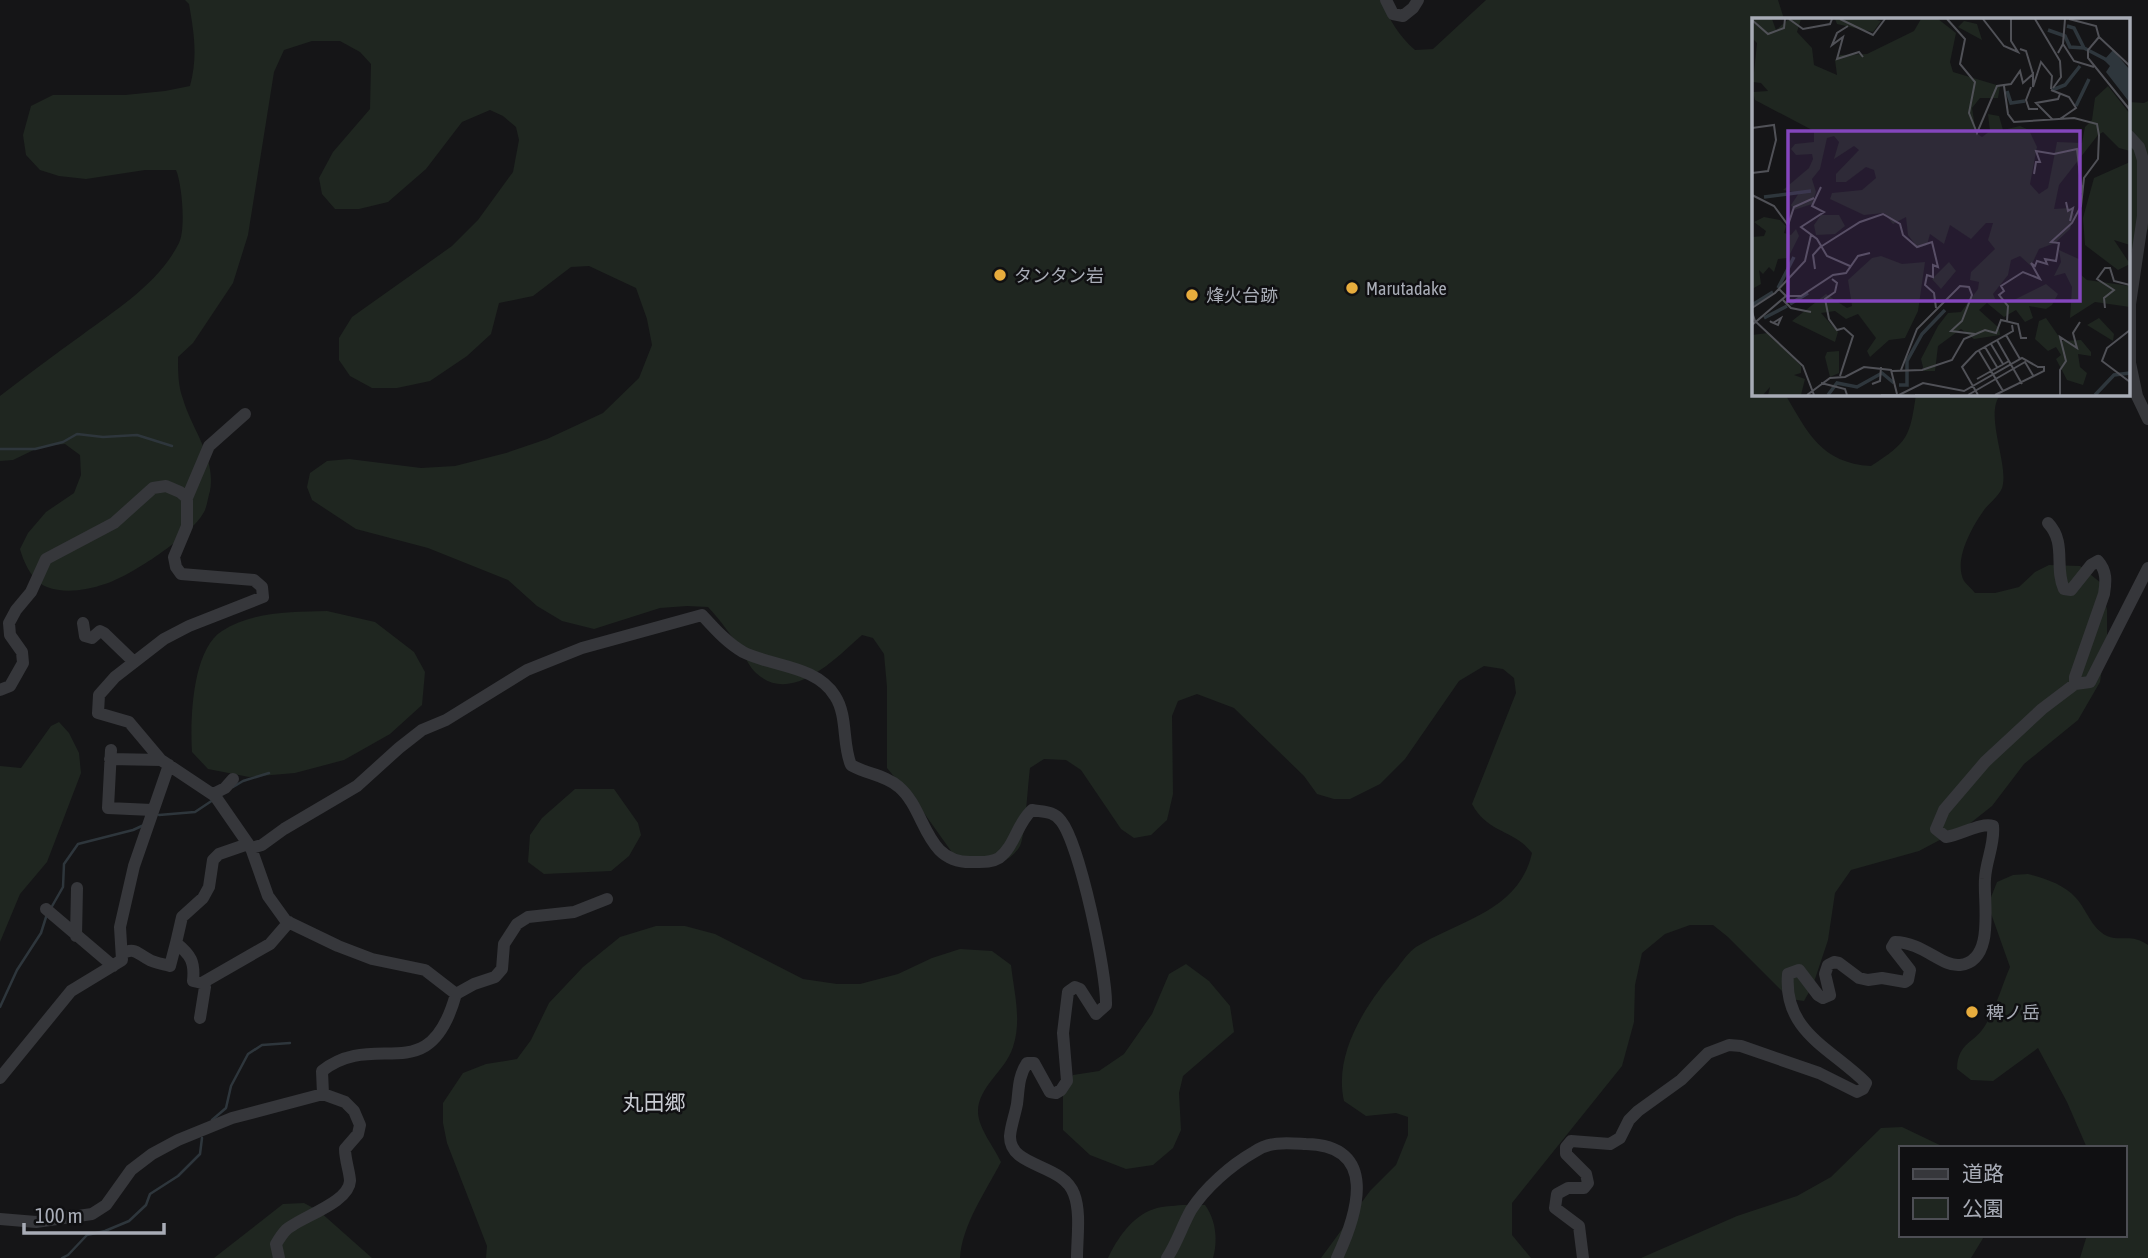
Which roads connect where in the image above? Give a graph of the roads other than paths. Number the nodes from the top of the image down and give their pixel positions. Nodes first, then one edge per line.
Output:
1 (1386, 0) edge
2 (1418, 0) edge
3 (2130, 137) edge
4 (2130, 304) edge
5 (2130, 304) edge
6 (2130, 363) edge
7 (2130, 363) edge
8 (244, 414) dead end
9 (2148, 419) edge
10 (187, 498) junction
11 (2048, 523) dead end
12 (2148, 568) edge
13 (83, 623) dead end
14 (134, 662) junction
15 (2075, 684) junction
16 (0, 690) edge
17 (165, 763) junction
18 (233, 779) dead end
19 (215, 797) junction
20 (152, 810) junction
21 (249, 846) junction
22 (77, 888) dead end
23 (607, 899) dead end
24 (48, 911) dead end
25 (289, 922) junction
26 (76, 936) junction
27 (176, 943) junction
28 (122, 954) junction
29 (113, 966) junction
30 (202, 983) junction
31 (456, 994) junction
32 (200, 1018) dead end
33 (0, 1078) edge
34 (323, 1094) junction
35 (0, 1219) edge
36 (279, 1258) edge
37 (1077, 1258) edge
38 (1167, 1258) edge
39 (1338, 1258) edge
40 (1583, 1258) edge

1 - 2 street
3 - 5 street
4 - 7 street
6 - 9 street
8 - 10 street
10 - 14 street
10 - 16 street
11 - 15 street
12 - 15 street
13 - 14 street
14 - 17 street
15 - 40 street
17 - 19 street
17 - 20 street
17 - 20 street
18 - 19 street
19 - 21 street
20 - 28 street
21 - 25 street
21 - 27 street
21 - 37 street
22 - 26 street
23 - 31 street
24 - 26 street
25 - 30 street
25 - 31 street
26 - 29 street
27 - 28 street
27 - 30 street
28 - 29 street
29 - 33 street
30 - 32 street
31 - 34 street
34 - 35 street
34 - 36 street
38 - 39 street

